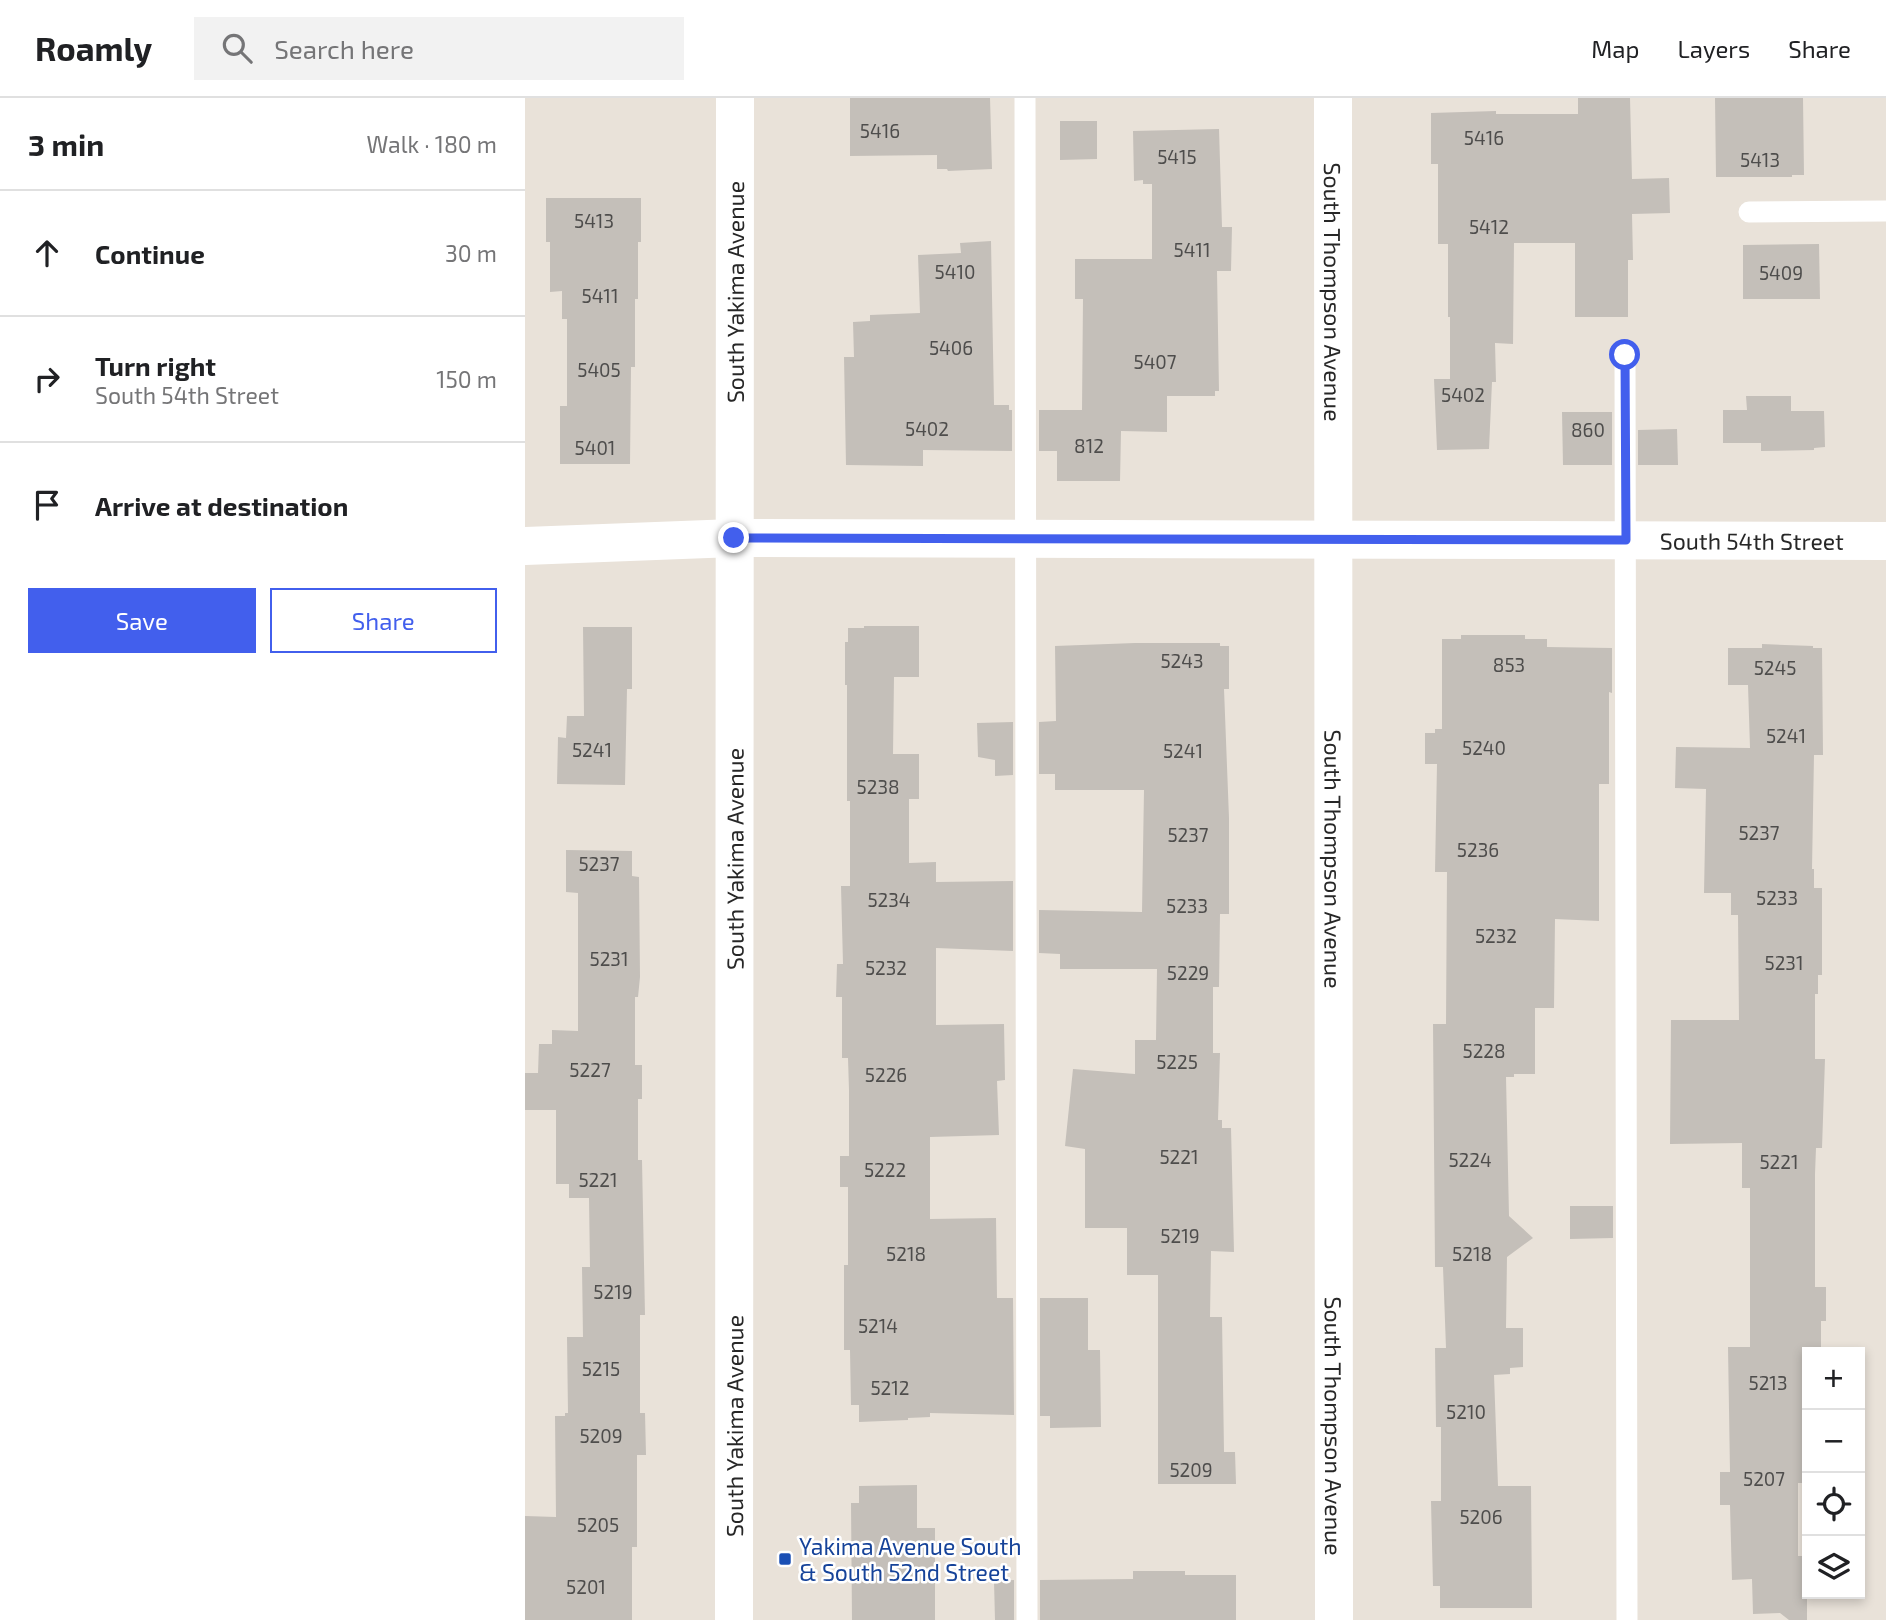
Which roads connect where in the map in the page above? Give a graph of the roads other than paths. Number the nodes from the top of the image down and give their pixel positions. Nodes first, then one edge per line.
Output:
1 (735, 98) edge
2 (1025, 98) edge
3 (1332, 98) edge
4 (1886, 211) edge
5 (1749, 212) dead end
6 (1625, 355) dead end
7 (734, 538) junction
8 (1024, 539) junction
9 (1333, 540) junction
10 (1626, 540) junction
11 (1886, 541) edge
12 (525, 546) edge
13 (734, 1620) edge
14 (1027, 1620) edge
15 (1334, 1620) edge
16 (1627, 1620) edge

1 - 7 street, South Yakima Avenue
2 - 8 lane
3 - 9 street, South Thompson Avenue
4 - 5 lane
6 - 10 lane
7 - 8 street, South 54th Street
7 - 12 street, South 54th Street
7 - 13 street, South Yakima Avenue
8 - 9 street, South 54th Street
8 - 14 lane
9 - 10 street, South 54th Street
9 - 15 street, South Thompson Avenue
10 - 11 street, South 54th Street
10 - 16 lane

